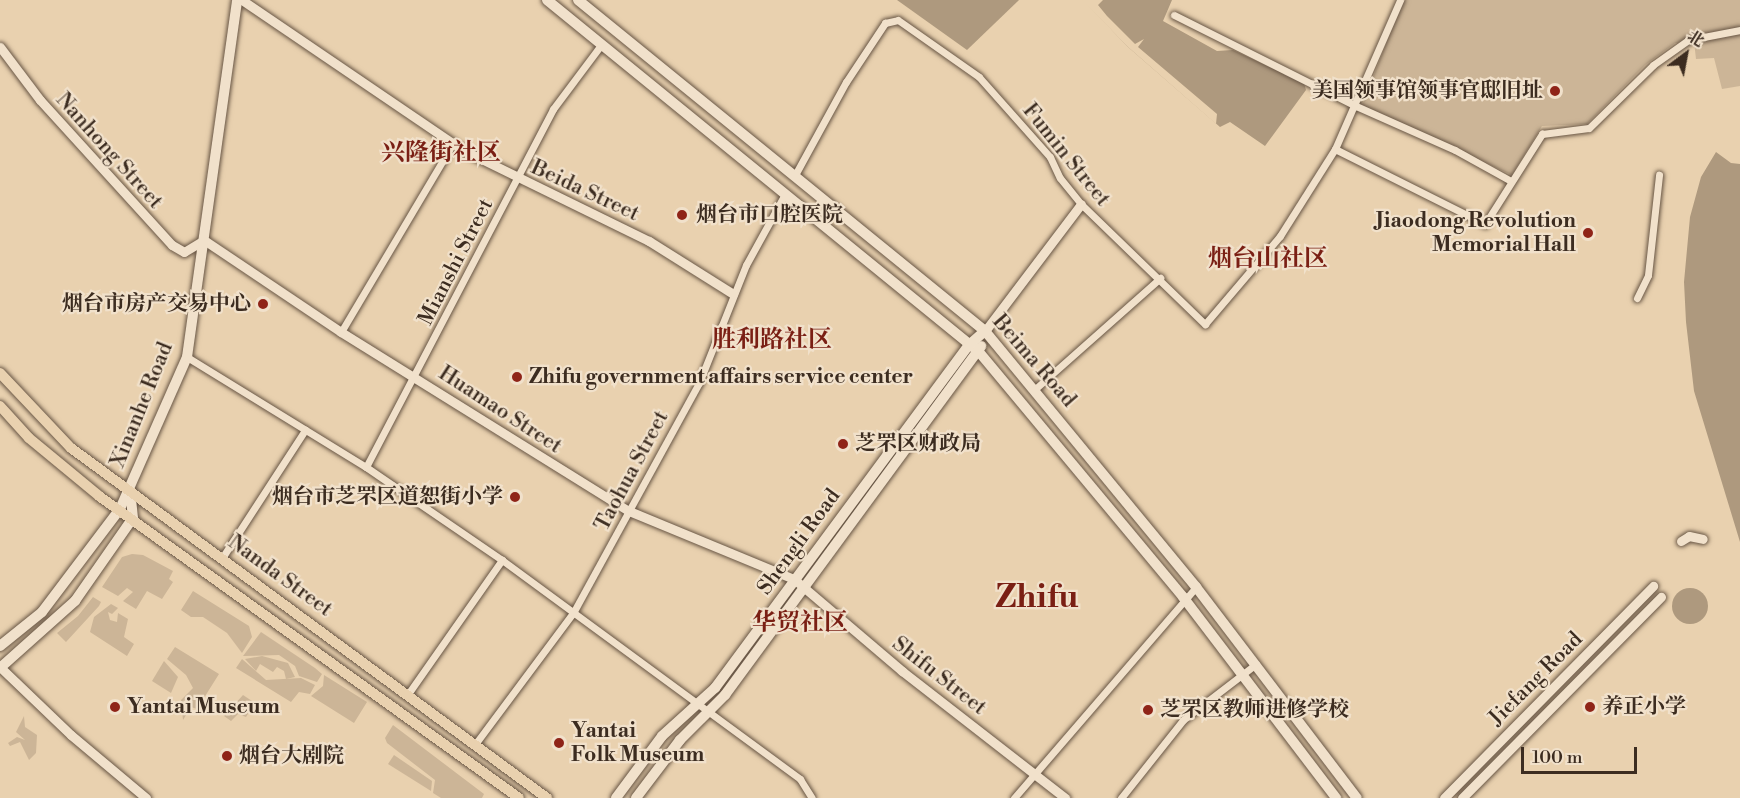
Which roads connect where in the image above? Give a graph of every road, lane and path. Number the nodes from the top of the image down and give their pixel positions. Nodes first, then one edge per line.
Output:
1 (237, 0) edge
2 (242, 0) edge
3 (547, 0) edge
4 (578, 0) edge
5 (1400, 0) edge
6 (1174, 15) dead end
7 (1738, 29) edge
8 (601, 45) junction
9 (0, 48) edge
10 (1356, 106) junction
11 (453, 143) junction
12 (1335, 149) junction
13 (795, 175) junction
14 (1659, 175) dead end
15 (517, 179) junction
16 (1511, 182) junction
17 (784, 196) junction
18 (1081, 204) junction
19 (204, 240) junction
20 (1160, 278) junction
21 (733, 294) junction
22 (1637, 298) dead end
23 (985, 331) junction
24 (341, 332) junction
25 (970, 344) junction
26 (978, 352) junction
27 (187, 357) junction
28 (0, 373) edge
29 (415, 377) junction
30 (1034, 390) junction
31 (0, 406) edge
32 (305, 430) junction
33 (366, 467) junction
34 (129, 491) junction
35 (120, 509) junction
36 (629, 511) junction
37 (133, 518) junction
38 (1703, 539) dead end
39 (1681, 541) dead end
40 (222, 558) junction
41 (502, 560) junction
42 (794, 579) junction
43 (803, 586) junction
44 (1653, 586) dead end
45 (1196, 587) junction
46 (1184, 597) junction
47 (1661, 597) dead end
48 (573, 613) junction
49 (0, 646) edge
50 (1256, 664) junction
51 (0, 668) edge
52 (1243, 674) junction
53 (408, 694) junction
54 (703, 709) junction
55 (476, 743) junction
56 (1035, 773) junction
57 (146, 798) edge
58 (519, 798) edge
59 (548, 798) edge
60 (616, 798) edge
61 (636, 798) edge
62 (812, 798) edge
63 (1014, 798) edge
64 (1065, 798) edge
65 (1121, 798) edge
66 (1336, 798) edge
67 (1357, 798) edge
68 (1444, 798) edge
69 (1462, 798) edge

1 - 19 main road, Xinanhe Road
2 - 11 street, Beida Street
3 - 8 main road, Beima Road
4 - 13 main road, Beima Road
5 - 10 street
6 - 10 street
7 - 16 street
8 - 15 street, Mianshi Street
8 - 17 main road, Beima Road
9 - 19 street, Nanhong Street
10 - 12 street
10 - 16 street
11 - 15 street, Beida Street
11 - 24 street
12 - 16 street
12 - 20 street, Fumin Street
13 - 18 street, Fumin Street
13 - 23 main road, Beima Road
14 - 22 street
15 - 21 street, Beida Street
15 - 29 street, Mianshi Street
17 - 21 street, Taohua Street
17 - 25 main road, Beima Road
18 - 20 street, Fumin Street
18 - 23 street, Shengli Road
19 - 24 street, Huamao Street
19 - 27 main road, Xinanhe Road
20 - 30 street
21 - 36 street, Taohua Street
23 - 25 main road, Shengli Road
23 - 26 main road, Shengli Road
23 - 30 main road, Beima Road
24 - 29 street, Huamao Street
25 - 26 main road, Beima Road
25 - 42 main road, Shengli Road
26 - 43 main road, Shengli Road
26 - 46 main road, Beima Road
27 - 32 street
27 - 34 main road, Xinanhe Road
28 - 34 main road, Nanda Street
29 - 33 street, Mianshi Street
29 - 36 street, Huamao Street
30 - 45 main road, Beima Road
31 - 35 main road, Nanda Street
32 - 33 street
32 - 40 street
33 - 41 street
34 - 35 main road
34 - 37 main road, Xinanhe Road
34 - 40 main road, Nanda Street
35 - 37 main road, Nanda Street
35 - 49 main road
36 - 42 street, Huamao Street
36 - 48 street, Taohua Street
37 - 51 main road
37 - 58 main road, Nanda Street
38 - 39 street
40 - 53 main road, Nanda Street
41 - 48 street
41 - 53 street
42 - 43 street, Shifu Street
42 - 54 main road, Shengli Road
43 - 54 main road, Shengli Road
43 - 56 street, Shifu Street
44 - 68 street, Jiefang Road
45 - 46 street
45 - 50 main road, Beima Road
46 - 52 main road, Beima Road
46 - 56 street
47 - 69 street, Jiefang Road
48 - 54 street
48 - 55 street, Taohua Street
50 - 52 street
50 - 67 main road, Beima Road
51 - 57 street
52 - 65 street
52 - 66 main road, Beima Road
53 - 55 main road, Nanda Street
54 - 60 main road, Shengli Road
54 - 61 main road, Shengli Road
54 - 62 street
55 - 59 main road, Nanda Street
56 - 63 street
56 - 64 street, Shifu Street

